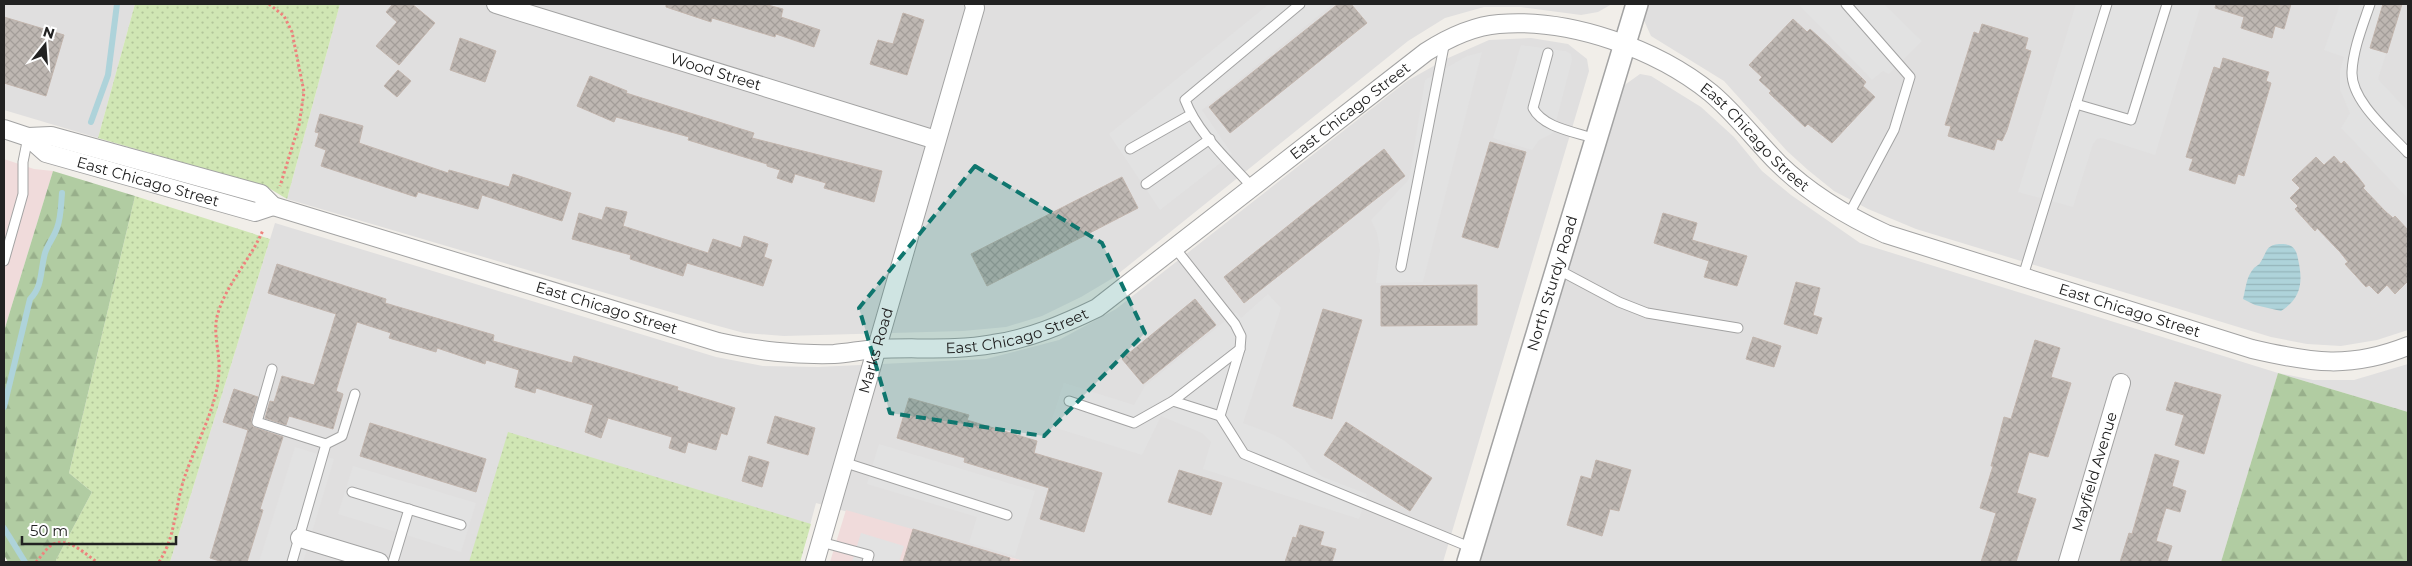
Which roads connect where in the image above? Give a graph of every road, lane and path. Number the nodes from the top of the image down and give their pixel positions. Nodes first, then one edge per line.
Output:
1 (268, 4) edge
2 (496, 4) edge
3 (1300, 4) edge
4 (1637, 4) edge
5 (1846, 4) edge
6 (2107, 4) edge
7 (2167, 4) edge
8 (2370, 4) edge
9 (977, 5) edge
10 (1445, 40) junction
11 (1625, 44) junction
12 (1548, 53) dead end
13 (2076, 104) junction
14 (1190, 115) junction
15 (4, 129) edge
16 (28, 137) junction
17 (1210, 139) junction
18 (1596, 139) junction
19 (936, 140) junction
20 (1130, 149) dead end
21 (2408, 153) edge
22 (1146, 184) dead end
23 (1253, 188) junction
24 (274, 206) junction
25 (1848, 216) junction
26 (1175, 248) junction
27 (4, 261) edge
28 (1401, 267) dead end
29 (1557, 269) junction
30 (2023, 276) junction
31 (1738, 328) dead end
32 (2408, 346) edge
33 (876, 349) junction
34 (1240, 349) junction
35 (272, 369) dead end
36 (2121, 383) dead end
37 (355, 394) dead end
38 (1172, 400) junction
39 (1069, 401) dead end
40 (1220, 416) junction
41 (326, 444) junction
42 (843, 462) junction
43 (352, 492) dead end
44 (409, 509) junction
45 (1007, 515) dead end
46 (461, 525) dead end
47 (300, 538) junction
48 (821, 542) junction
49 (1470, 555) edge
50 (36, 562) edge
51 (97, 562) edge
52 (159, 562) edge
53 (292, 562) edge
54 (379, 562) edge
55 (394, 562) edge
56 (815, 562) edge
57 (867, 562) edge
58 (2068, 562) edge

1 - 24 path
2 - 19 street, Wood Street
3 - 14 lane
4 - 11 street, North Sturdy Road
5 - 25 lane
6 - 13 lane
7 - 13 lane
8 - 21 lane
9 - 19 street, Marks Road
10 - 11 street, East Chicago Street
10 - 23 street, East Chicago Street
10 - 28 lane
11 - 18 street, North Sturdy Road
11 - 25 street, East Chicago Street
12 - 18 lane
13 - 30 lane
14 - 17 lane
14 - 20 lane
15 - 16 street, East Chicago Street
16 - 24 street, East Chicago Street
16 - 27 lane
17 - 22 lane
17 - 23 lane
18 - 29 street, North Sturdy Road
19 - 33 street, Marks Road
23 - 26 street, East Chicago Street
24 - 33 street, East Chicago Street
24 - 52 path
25 - 30 street, East Chicago Street
26 - 33 street, East Chicago Street
26 - 34 lane
29 - 31 lane
29 - 49 street, North Sturdy Road
30 - 32 street, East Chicago Street
33 - 42 street, Marks Road
34 - 38 lane
34 - 40 lane
35 - 41 lane
36 - 58 street, Mayfield Avenue
37 - 41 lane
38 - 39 lane
38 - 40 lane
40 - 49 lane
41 - 47 lane
42 - 45 lane
42 - 48 street, Marks Road
43 - 44 lane
44 - 46 lane
44 - 55 lane
47 - 53 lane
47 - 54 street
48 - 56 street, Marks Road
48 - 57 lane
50 - 51 path

